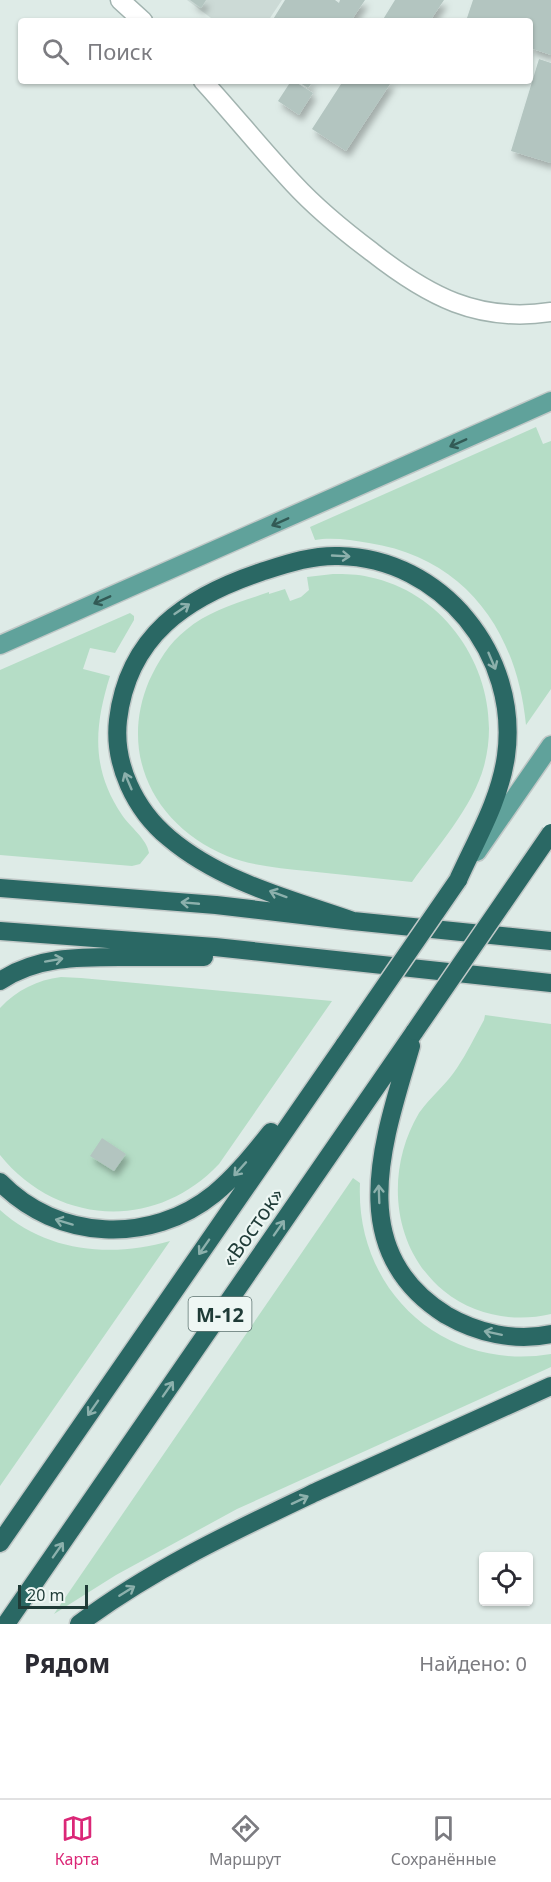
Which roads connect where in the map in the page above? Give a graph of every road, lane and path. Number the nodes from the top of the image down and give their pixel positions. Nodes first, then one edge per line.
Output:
1 (120, 0) edge
2 (140, 18) edge
3 (206, 84) edge
4 (551, 312) edge
5 (551, 401) edge
6 (0, 645) edge
7 (551, 745) edge
8 (551, 833) edge
9 (458, 880) junction
10 (0, 888) edge
11 (353, 921) junction
12 (0, 931) edge
13 (551, 941) edge
14 (311, 957) junction
15 (505, 978) junction
16 (0, 981) edge
17 (551, 983) edge
18 (551, 994) edge
19 (415, 1031) junction
20 (345, 1044) junction
21 (0, 1182) edge
22 (551, 1334) edge
23 (551, 1386) edge
24 (0, 1543) edge
25 (6, 1624) edge
26 (79, 1624) edge

1 - 2 street
3 - 4 street
5 -> 6 main road
7 - 9 main road
8 - 19 highway, «Восток», bridge
11 -> 9 highway
9 - 20 highway, bridge
11 -> 10 highway
11 - 13 highway
12 - 14 highway
14 - 15 highway
16 -> 14 highway
15 - 17 highway
15 - 18 highway
22 -> 19 highway
25 -> 19 highway, «Восток» / М-12
20 -> 21 highway
20 -> 24 highway
26 -> 23 highway

